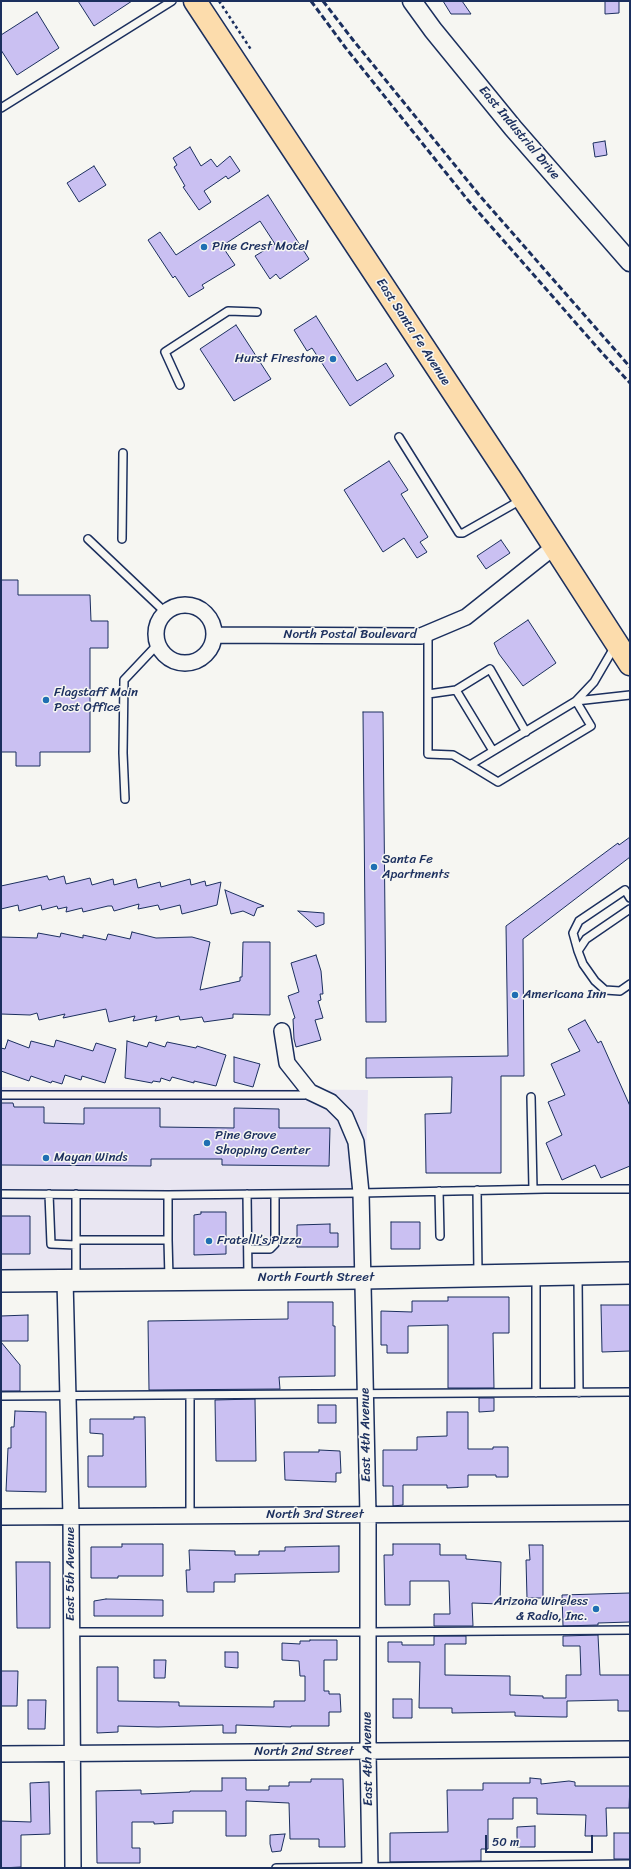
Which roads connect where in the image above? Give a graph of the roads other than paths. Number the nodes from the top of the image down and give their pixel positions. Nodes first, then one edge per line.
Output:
1 (172, 1) edge
2 (195, 1) edge
3 (412, 1) edge
4 (1, 108) edge
5 (630, 262) edge
6 (257, 312) dead end
7 (180, 385) dead end
8 (399, 437) dead end
9 (123, 453) dead end
10 (523, 498) junction
11 (88, 539) dead end
12 (122, 539) dead end
13 (554, 547) junction
14 (165, 612) junction
15 (428, 633) junction
16 (214, 635) junction
17 (617, 643) junction
18 (158, 644) junction
19 (630, 664) edge
20 (456, 690) junction
21 (428, 694) junction
22 (630, 695) edge
23 (576, 701) junction
24 (526, 732) junction
25 (493, 752) junction
26 (470, 765) junction
27 (125, 799) dead end
28 (630, 898) edge
29 (630, 909) edge
30 (578, 951) junction
31 (630, 984) edge
32 (282, 1031) dead end
33 (310, 1092) junction
34 (1, 1095) edge
35 (532, 1097) dead end
36 (533, 1189) junction
37 (630, 1189) edge
38 (477, 1190) junction
39 (439, 1191) junction
40 (361, 1193) junction
41 (1, 1194) edge
42 (49, 1194) junction
43 (76, 1194) junction
44 (247, 1194) junction
45 (274, 1194) junction
46 (168, 1195) junction
47 (440, 1236) dead end
48 (168, 1240) junction
49 (76, 1242) junction
50 (248, 1249) junction
51 (630, 1273) edge
52 (578, 1274) junction
53 (536, 1275) junction
54 (478, 1276) junction
55 (363, 1278) junction
56 (248, 1279) junction
57 (70, 1280) junction
58 (169, 1280) junction
59 (1, 1281) edge
60 (579, 1392) junction
61 (630, 1392) edge
62 (536, 1393) junction
63 (366, 1394) junction
64 (190, 1395) junction
65 (1, 1396) edge
66 (68, 1396) junction
67 (630, 1513) edge
68 (368, 1515) junction
69 (190, 1516) junction
70 (1, 1517) edge
71 (71, 1517) junction
72 (630, 1630) edge
73 (72, 1632) junction
74 (368, 1632) junction
75 (630, 1749) edge
76 (368, 1751) junction
77 (73, 1753) junction
78 (1, 1754) edge
79 (630, 1864) edge
80 (370, 1867) edge
81 (73, 1868) edge
82 (276, 1868) edge

1 - 4 lane
2 - 10 main road, East Santa Fe Avenue
3 - 5 street, East Industrial Drive
6 - 7 lane
8 - 10 lane
9 - 12 lane
10 - 13 main road, East Santa Fe Avenue
11 - 14 lane
13 - 15 street, North Postal Boulevard
13 - 17 main road, East Santa Fe Avenue
14 - 16 street
14 - 18 street
15 - 16 street, North Postal Boulevard
15 - 21 lane
16 - 18 street
17 - 19 main road, East Santa Fe Avenue
17 - 23 lane
18 - 27 lane
20 - 21 lane
20 - 24 lane
20 - 25 lane
21 - 26 lane
22 - 23 lane
23 - 24 lane
23 - 26 lane
24 - 25 lane
25 - 26 lane
28 - 30 lane
29 - 30 lane
30 - 31 lane
32 - 33 street, East 4th Avenue
33 - 34 lane
33 - 40 street, East 4th Avenue
35 - 36 lane
36 - 37 lane
36 - 38 lane
38 - 39 lane
38 - 54 lane
39 - 40 lane
39 - 47 lane
40 - 45 lane
40 - 55 street, East 4th Avenue
41 - 42 lane
42 - 43 lane
42 - 49 lane
43 - 46 lane
43 - 49 lane
44 - 45 lane
44 - 46 lane
44 - 50 lane
45 - 50 lane
46 - 48 lane
48 - 49 lane
48 - 58 lane
49 - 57 lane
50 - 56 lane
51 - 52 main road, North Fourth Street
52 - 53 main road, North Fourth Street
52 - 60 lane
53 - 54 main road, North Fourth Street
53 - 62 lane
54 - 55 main road, North Fourth Street
55 - 56 main road, North Fourth Street
55 - 63 street, East 4th Avenue
56 - 58 main road, North Fourth Street
57 - 58 main road, North Fourth Street
57 - 59 main road, North Fourth Street
57 - 66 street, East 5th Avenue
60 - 61 lane
60 - 62 lane
62 - 63 lane
63 - 64 lane
63 - 68 street, East 4th Avenue
64 - 66 lane
64 - 69 lane
65 - 66 lane
66 - 71 street, East 5th Avenue
67 - 68 street, North 3rd Street
68 - 69 street, North 3rd Street
68 - 74 street, East 4th Avenue
69 - 71 street, North 3rd Street
70 - 71 street, North 3rd Street
71 - 73 street, East 5th Avenue
72 - 74 lane
73 - 74 lane
73 - 77 street, East 5th Avenue
74 - 76 street, East 4th Avenue
75 - 76 street, North 2nd Street
76 - 77 street, North 2nd Street
76 - 80 street, East 4th Avenue
77 - 78 street, North 2nd Street
77 - 81 street, East 5th Avenue
79 - 80 lane
80 - 82 lane

